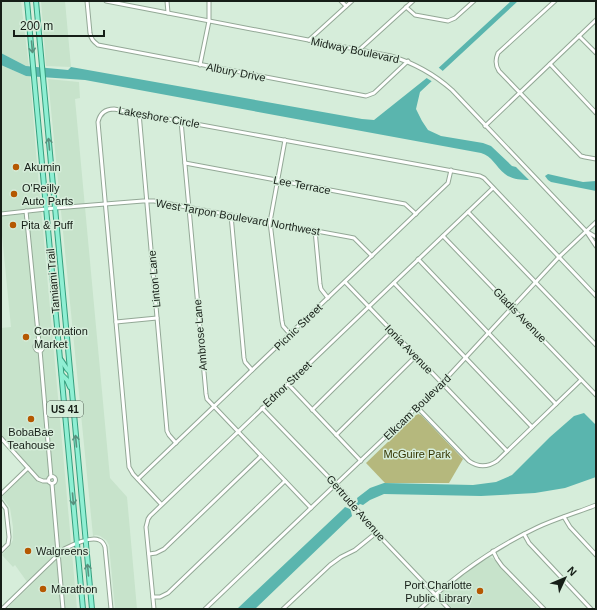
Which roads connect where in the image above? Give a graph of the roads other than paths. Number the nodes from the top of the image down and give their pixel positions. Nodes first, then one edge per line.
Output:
1 (27, 1) edge
2 (36, 1) edge
3 (87, 1) edge
4 (106, 1) edge
5 (168, 1) edge
6 (209, 1) edge
7 (341, 1) edge
8 (352, 1) edge
9 (413, 1) edge
10 (474, 1) edge
11 (555, 1) edge
12 (346, 6) junction
13 (406, 7) junction
14 (168, 13) junction
15 (596, 20) edge
16 (209, 21) junction
17 (579, 36) junction
18 (309, 40) junction
19 (359, 50) junction
20 (596, 53) edge
21 (408, 62) junction
22 (550, 64) junction
23 (200, 65) junction
24 (520, 93) junction
25 (138, 113) junction
26 (596, 113) edge
27 (181, 121) junction
28 (485, 126) junction
29 (285, 140) junction
30 (596, 159) edge
31 (185, 163) junction
32 (451, 170) junction
33 (278, 180) junction
34 (493, 188) junction
35 (146, 201) junction
36 (105, 204) junction
37 (189, 207) junction
38 (55, 208) junction
39 (46, 209) junction
40 (26, 211) junction
41 (468, 212) junction
42 (1, 214) edge
43 (416, 214) junction
44 (231, 215) junction
45 (270, 222) junction
46 (596, 222) edge
47 (315, 230) junction
48 (586, 231) junction
49 (443, 236) junction
50 (596, 237) edge
51 (596, 246) edge
52 (372, 256) junction
53 (559, 257) junction
54 (418, 259) junction
55 (345, 282) junction
56 (536, 282) junction
57 (394, 283) junction
58 (596, 296) edge
59 (328, 298) junction
60 (369, 307) junction
61 (512, 308) junction
62 (157, 318) junction
63 (116, 322) junction
64 (392, 332) junction
65 (489, 333) junction
66 (290, 334) junction
67 (596, 345) edge
68 (416, 356) junction
69 (60, 358) junction
70 (466, 358) junction
71 (252, 370) junction
72 (70, 372) junction
73 (62, 375) junction
74 (581, 380) junction
75 (442, 383) junction
76 (288, 384) junction
77 (72, 389) junction
78 (596, 395) edge
79 (556, 404) junction
80 (214, 407) junction
81 (417, 407) junction
82 (262, 408) junction
83 (312, 410) junction
84 (532, 427) junction
85 (238, 431) junction
86 (336, 435) junction
87 (1, 438) edge
88 (176, 443) junction
89 (507, 451) junction
90 (261, 456) junction
91 (361, 461) junction
92 (28, 468) junction
93 (51, 477) junction
94 (138, 479) junction
95 (48, 481) junction
96 (285, 481) junction
97 (52, 484) junction
98 (336, 484) junction
99 (1, 494) edge
100 (1, 502) edge
101 (161, 504) junction
102 (596, 505) edge
103 (311, 508) junction
104 (564, 517) junction
105 (376, 533) junction
106 (524, 534) junction
107 (86, 540) junction
108 (77, 543) junction
109 (1, 551) edge
110 (493, 551) junction
111 (149, 554) junction
112 (596, 555) edge
113 (58, 556) junction
114 (435, 594) junction
115 (153, 597) junction
116 (4, 609) edge
117 (63, 609) edge
118 (83, 609) edge
119 (92, 609) edge
120 (111, 609) edge
121 (154, 609) edge
122 (205, 609) edge
123 (283, 609) edge
124 (420, 609) edge
125 (449, 609) edge
126 (544, 609) edge
127 (591, 609) edge

1 -> 39 main road, Tamiami Trail / US 41
38 -> 2 main road, Tamiami Trail / US 41
3 - 23 street, Albury Drive
4 - 14 street, Midway Boulevard
5 - 14 street
6 - 16 street
7 - 12 street
8 - 12 street
9 - 13 street
10 - 13 street
11 - 24 street
12 - 18 street
13 - 19 street
14 - 16 street, Midway Boulevard
15 - 17 street
16 - 18 street, Midway Boulevard
16 - 23 street
17 - 20 street
17 - 22 street
18 - 19 street, Midway Boulevard
19 - 21 street, Midway Boulevard
21 - 23 street, Albury Drive
21 - 28 street, Midway Boulevard
22 - 24 street
22 - 26 street
24 - 28 street
24 - 30 street
25 - 27 street, Lakeshore Circle
25 - 35 street, Linton Lane
25 - 36 street, Lakeshore Circle
27 - 29 street, Lakeshore Circle
27 - 31 street, Ambrose Lane
28 - 48 street, Midway Boulevard
29 - 32 street, Lakeshore Circle
29 - 33 street
31 - 33 street, Lee Terrace
31 - 37 street, Ambrose Lane
32 - 34 street, Lakeshore Circle
32 - 43 street, Picnic Street
33 - 43 street, Lee Terrace
33 - 45 street
34 - 41 street, Ednor Street
34 - 53 street, Lakeshore Circle
35 - 36 street, West Tarpon Boulevard Northwest
35 - 37 street, West Tarpon Boulevard Northwest
35 - 62 street, Linton Lane
36 - 38 street, West Tarpon Boulevard Northwest
36 - 63 street, Lakeshore Circle
37 - 44 street, West Tarpon Boulevard Northwest
37 - 80 street, Ambrose Lane
38 - 39 street, West Tarpon Boulevard Northwest
38 - 72 main road, Tamiami Trail / US 41
39 - 40 street, West Tarpon Boulevard Northwest
39 - 69 main road, Tamiami Trail / US 41
40 - 42 street, West Tarpon Boulevard Northwest
40 - 93 street, Tamiami Trail
41 - 49 street, Ednor Street
41 - 56 street
43 - 52 street, Picnic Street
44 - 45 street, West Tarpon Boulevard Northwest
44 - 71 street
45 - 47 street, West Tarpon Boulevard Northwest
45 - 66 street
46 - 48 street, Elkcam Boulevard
47 - 52 street, West Tarpon Boulevard Northwest
47 - 59 street
48 - 50 street, Midway Boulevard
48 - 51 street, Midway Boulevard
48 - 53 street, Elkcam Boulevard
49 - 54 street, Ednor Street
49 - 61 street, Gladis Avenue
52 - 55 street, Picnic Street
53 - 56 street, Elkcam Boulevard
53 - 58 street, Lakeshore Circle
54 - 57 street, Ednor Street
54 - 65 street
55 - 59 street, Picnic Street
55 - 60 street, Ionia Avenue
56 - 61 street, Elkcam Boulevard
56 - 67 street
57 - 60 street, Ednor Street
57 - 70 street
59 - 66 street, Picnic Street
60 - 64 street, Ionia Avenue
60 - 76 street, Ednor Street
61 - 65 street, Elkcam Boulevard
61 - 74 street, Gladis Avenue
62 - 63 street
62 - 88 street, Linton Lane
63 - 94 street, Lakeshore Circle
64 - 68 street, Ionia Avenue
64 - 83 street
65 - 70 street, Elkcam Boulevard
65 - 79 street
66 - 71 street, Picnic Street
68 - 75 street, Ionia Avenue
68 - 86 street
69 - 72 main road
69 - 73 main road, Tamiami Trail / US 41
70 - 75 street, Elkcam Boulevard
70 - 84 street
71 - 80 street, Picnic Street
72 - 77 main road, Tamiami Trail / US 41
73 - 77 main road
73 -> 108 main road, Tamiami Trail / US 41
74 - 78 street, Gladis Avenue
74 - 79 street
75 - 81 street, Elkcam Boulevard
75 - 89 street, Ionia Avenue
76 - 82 street, Ednor Street
76 - 83 street
107 -> 77 main road, Tamiami Trail / US 41
79 - 84 street
80 - 85 street, Ambrose Lane
80 - 88 street, Picnic Street
81 - 89 street
81 - 91 street, Elkcam Boulevard
82 - 85 street, Ednor Street
82 - 98 street, Gertrude Avenue
83 - 86 street
84 - 89 street
85 - 90 street, Ambrose Lane
85 - 101 street, Ednor Street
86 - 91 street
87 - 92 street
88 - 94 street, Picnic Street
90 - 96 street, Ambrose Lane
90 - 111 street
91 - 98 street, Elkcam Boulevard
92 - 95 street
92 - 99 street
93 - 95 street
93 - 97 street
94 - 101 street, Lakeshore Circle
95 - 97 street
96 - 103 street, Ambrose Lane
96 - 115 street
97 - 113 street
98 - 103 street, Elkcam Boulevard
98 - 105 street, Gertrude Avenue
100 - 109 street
101 - 111 street, Ednor Street
102 - 104 street
103 - 122 street, Elkcam Boulevard
104 - 106 street
104 - 112 street
105 - 114 street, Gertrude Avenue
105 - 123 street
106 - 110 street
106 - 127 street
107 - 108 street
119 -> 107 main road, Tamiami Trail / US 41
107 - 120 street
108 - 113 street
108 - 118 main road, Tamiami Trail / US 41
110 - 114 street
110 - 126 street
111 - 115 street, Ednor Street
113 - 116 street
113 - 117 street
114 - 124 street
114 - 125 street, Gertrude Avenue
115 - 121 street, Ednor Street

